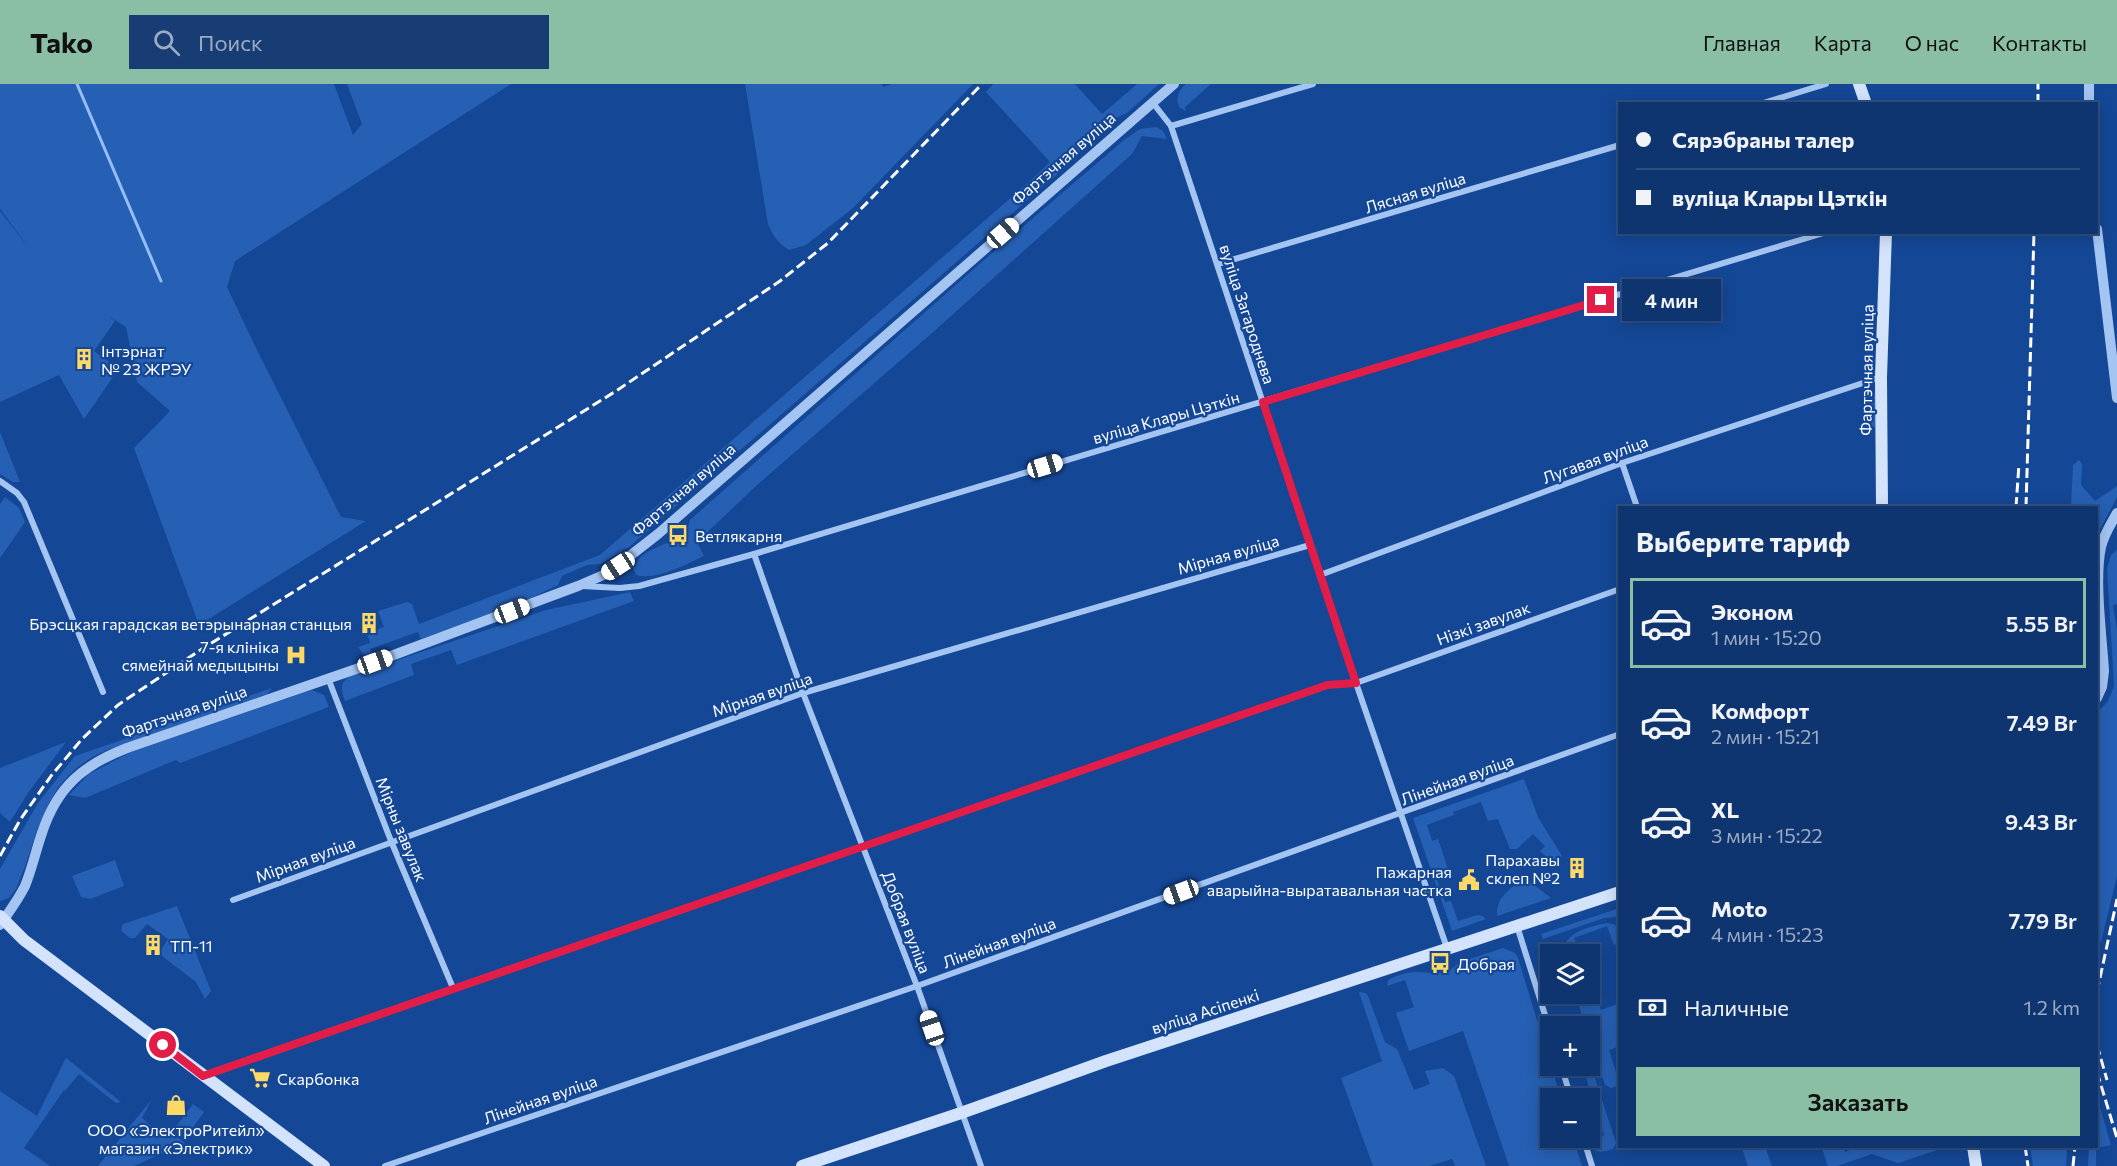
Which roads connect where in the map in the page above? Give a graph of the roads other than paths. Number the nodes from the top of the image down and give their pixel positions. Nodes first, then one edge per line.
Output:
1 (1174, 84) edge
2 (1313, 84) edge
3 (1826, 84) edge
4 (1859, 84) edge
5 (2089, 84) edge
6 (1767, 102) edge
7 (1865, 102) edge
8 (2089, 102) edge
9 (1153, 103) junction
10 (1172, 126) junction
11 (1618, 146) edge
12 (1820, 234) edge
13 (1886, 234) edge
14 (2098, 234) edge
15 (1218, 264) junction
16 (1881, 377) junction
17 (2117, 398) edge
18 (1263, 402) junction
19 (1622, 463) junction
20 (0, 481) edge
21 (1637, 506) edge
22 (1882, 506) edge
23 (2117, 513) edge
24 (2117, 531) edge
25 (1310, 545) junction
26 (2101, 547) junction
27 (754, 554) junction
28 (1320, 575) junction
29 (578, 586) junction
30 (1618, 590) edge
31 (328, 678) junction
32 (1356, 683) junction
33 (103, 692) dead end
34 (804, 693) junction
35 (2098, 696) edge
36 (1618, 735) edge
37 (1401, 813) junction
38 (391, 841) junction
39 (863, 846) junction
40 (1618, 893) edge
41 (233, 900) dead end
42 (1, 922) edge
43 (1517, 925) junction
44 (1447, 948) junction
45 (917, 986) junction
46 (453, 988) junction
47 (1545, 1016) edge
48 (203, 1076) junction
49 (961, 1113) junction
50 (1586, 1148) edge
51 (1973, 1148) edge
52 (324, 1166) edge
53 (385, 1166) edge
54 (802, 1166) edge
55 (981, 1166) edge
56 (1592, 1166) edge
57 (1976, 1166) edge

1 - 9 street, Фартэчная вуліца
2 - 10 street
3 - 6 street
4 - 7 main road
5 - 8 street
9 - 10 street, вуліца Загароднева
9 - 29 street, Фартэчная вуліца
10 - 15 street, вуліца Загароднева
11 - 15 street, Лясная вуліца
12 - 18 street, вуліца Клары Цэткін
13 - 16 main road, Фартэчная вуліца
14 - 17 street
15 - 18 street, вуліца Загароднева
16 - 19 street, Лугавая вуліца
16 - 22 main road, Фартэчная вуліца
18 - 25 street, вуліца Загароднева
18 - 27 street, вуліца Клары Цэткін
19 - 21 street
19 - 28 street, Лугавая вуліца
20 - 33 street
23 - 26 street
24 - 26 street
25 - 28 street, вуліца Загароднева
25 - 34 street, Мірная вуліца
26 - 35 street
27 - 29 street, вуліца Клары Цэткін
27 - 34 street, Добрая вуліца
28 - 32 street, вуліца Загароднева
29 - 31 street, Фартэчная вуліца
30 - 32 street, Нізкі завулак
31 - 38 street, Мірны завулак
31 - 42 street, Фартэчная вуліца
32 - 37 street, вуліца Загароднева
32 - 39 street, Нізкі завулак
34 - 38 street, Мірная вуліца
34 - 39 street, Добрая вуліца
36 - 37 street, Лінейная вуліца
37 - 44 street, вуліца Загароднева
37 - 45 street, Лінейная вуліца
38 - 41 street, Мірная вуліца
38 - 46 street, Мірны завулак
39 - 45 street, Добрая вуліца
39 - 46 street, Нізкі завулак
40 - 43 main road, вуліца Асіпенкі
42 - 48 main road
43 - 44 main road, вуліца Асіпенкі
43 - 47 street
44 - 49 main road, вуліца Асіпенкі
45 - 49 street, Добрая вуліца
45 - 53 street, Лінейная вуліца
46 - 48 street, Нізкі завулак
48 - 52 main road
49 - 54 main road, вуліца Асіпенкі
49 - 55 street, Добрая вуліца
50 - 56 street
51 - 57 main road

